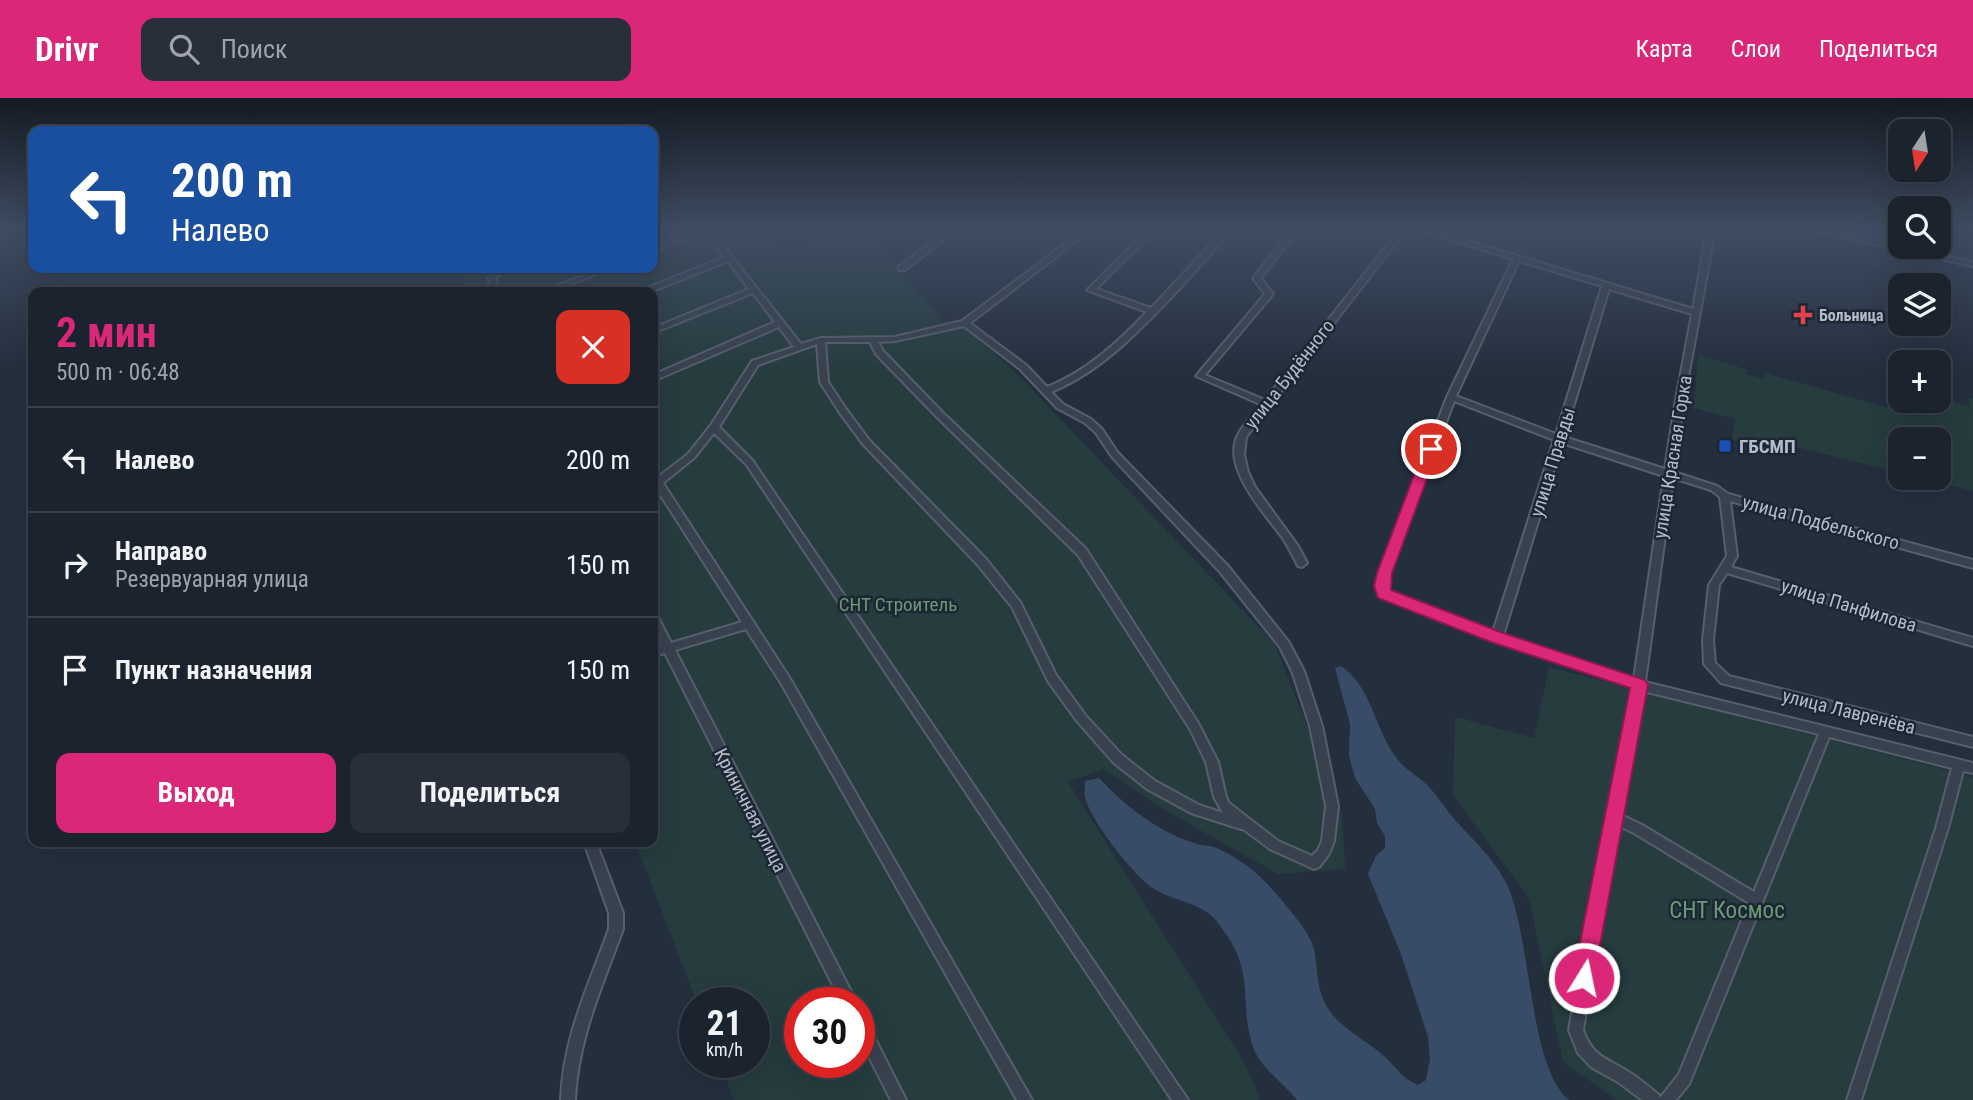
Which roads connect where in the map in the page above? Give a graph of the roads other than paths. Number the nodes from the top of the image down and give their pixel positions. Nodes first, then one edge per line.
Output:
1 (585, 277) edge
2 (683, 277) edge
3 (744, 277) edge
4 (1026, 277) edge
5 (1104, 277) edge
6 (1184, 277) edge
7 (1258, 277) edge
8 (1366, 277) edge
9 (1508, 277) edge
10 (1574, 277) edge
11 (1702, 277) edge
12 (1606, 286) junction
13 (558, 287) edge
14 (657, 287) edge
15 (754, 290) junction
16 (1152, 311) junction
17 (1695, 313) junction
18 (781, 323) junction
19 (965, 323) junction
20 (658, 329) edge
21 (821, 340) junction
22 (874, 341) junction
23 (799, 347) junction
24 (658, 376) edge
25 (1045, 391) junction
26 (1451, 397) junction
27 (1265, 403) junction
28 (715, 427) junction
29 (1559, 439) junction
30 (1670, 476) junction
31 (658, 482) edge
32 (658, 488) edge
33 (1725, 496) junction
34 (1302, 563) dead end
35 (1973, 564) edge
36 (1726, 569) junction
37 (749, 624) junction
38 (658, 628) edge
39 (1497, 638) junction
40 (1973, 642) edge
41 (667, 646) junction
42 (658, 650) edge
43 (1639, 685) junction
44 (1826, 732) junction
45 (1973, 742) edge
46 (1966, 766) edge
47 (1612, 817) junction
48 (1244, 824) junction
49 (592, 847) edge
50 (1756, 900) junction
51 (841, 987) edge
52 (875, 1053) edge
53 (568, 1100) edge
54 (899, 1100) edge
55 (1026, 1100) edge
56 (1181, 1100) edge
57 (1654, 1100) edge
58 (1667, 1100) edge
59 (1854, 1100) edge

1 - 13 street
2 - 14 street
3 - 15 street
4 - 19 street
5 - 16 street
6 - 16 street
7 - 27 street
8 - 27 street, улица Будённого
9 - 26 street
10 - 12 street
11 - 17 street, улица Красная Горка
12 - 17 street
12 - 29 street, улица Правды
15 - 18 street
15 - 20 street
16 - 25 street
17 - 30 street, улица Красная Горка
18 - 23 street
18 - 24 street
19 - 22 street
19 - 25 street
21 - 22 street
21 - 23 street
21 - 48 street
22 - 48 street
23 - 28 street
25 - 48 street
26 - 29 street, улица Подбельского
26 - 39 street
27 - 34 street, улица Будённого
28 - 31 street
28 - 56 street
29 - 30 street, улица Подбельского
29 - 39 street, улица Правды
30 - 33 street, улица Подбельского
30 - 43 street, улица Красная Горка
32 - 37 street
33 - 35 street, улица Подбельского
33 - 36 street
36 - 40 street, улица Панфилова
36 - 45 street, улица Лавренёва
37 - 41 street
37 - 55 street
38 - 41 street, Криничная улица
39 - 43 street
41 - 42 street
41 - 51 street, Криничная улица
43 - 44 street
43 - 47 street, улица Красная Горка
44 - 46 street
44 - 50 street
46 - 59 street
47 - 50 street
47 - 57 street, улица Красная Горка
49 - 53 street
50 - 58 street
52 - 54 street

